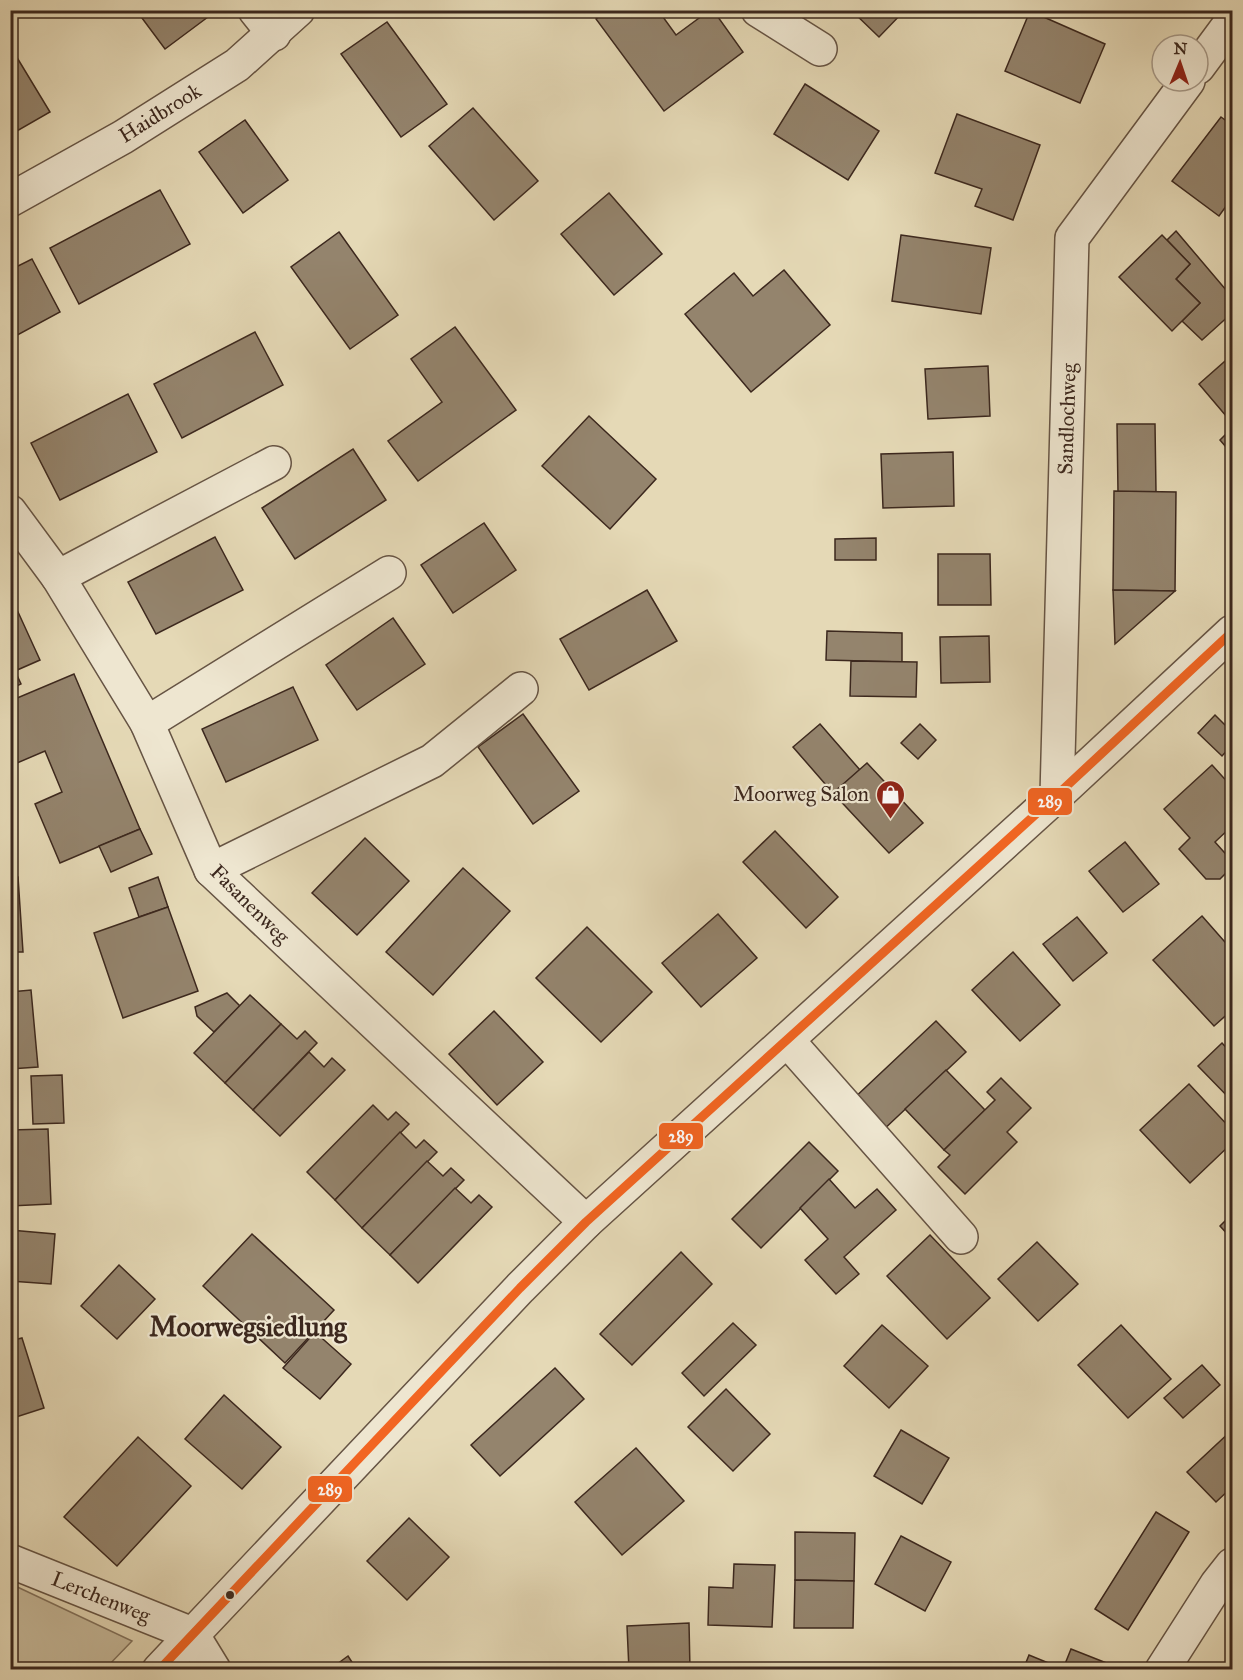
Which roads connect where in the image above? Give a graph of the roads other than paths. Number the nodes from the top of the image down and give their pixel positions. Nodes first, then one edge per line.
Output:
1 (298, 10) edge
2 (758, 10) edge
3 (1233, 21) edge
4 (265, 22) edge
5 (820, 49) dead end
6 (1210, 51) edge
7 (1179, 93) edge
8 (10, 200) edge
9 (274, 463) dead end
10 (10, 512) edge
11 (389, 573) dead end
12 (58, 577) junction
13 (1233, 632) edge
14 (521, 689) dead end
15 (147, 723) junction
16 (1057, 795) junction
17 (211, 870) junction
18 (787, 1040) junction
19 (586, 1222) junction
20 (961, 1237) dead end
21 (10, 1561) edge
22 (1233, 1565) edge
23 (192, 1634) junction
24 (159, 1670) edge
25 (214, 1670) edge
26 (1162, 1670) edge

1 - 4 street, Haidbrook
2 - 5 street
3 - 6 street
4 - 8 street, Haidbrook
7 - 16 street, Sandlochweg
9 - 12 street
10 - 12 street, Fasanenweg
11 - 15 street
12 - 15 street, Fasanenweg
13 - 16 street
14 - 17 street
15 - 17 street, Fasanenweg
16 - 18 street
17 - 19 street, Fasanenweg
18 - 19 street
18 - 20 street
19 - 23 street
21 - 23 street, Lerchenweg
22 - 26 street
23 - 24 street
23 - 25 street

